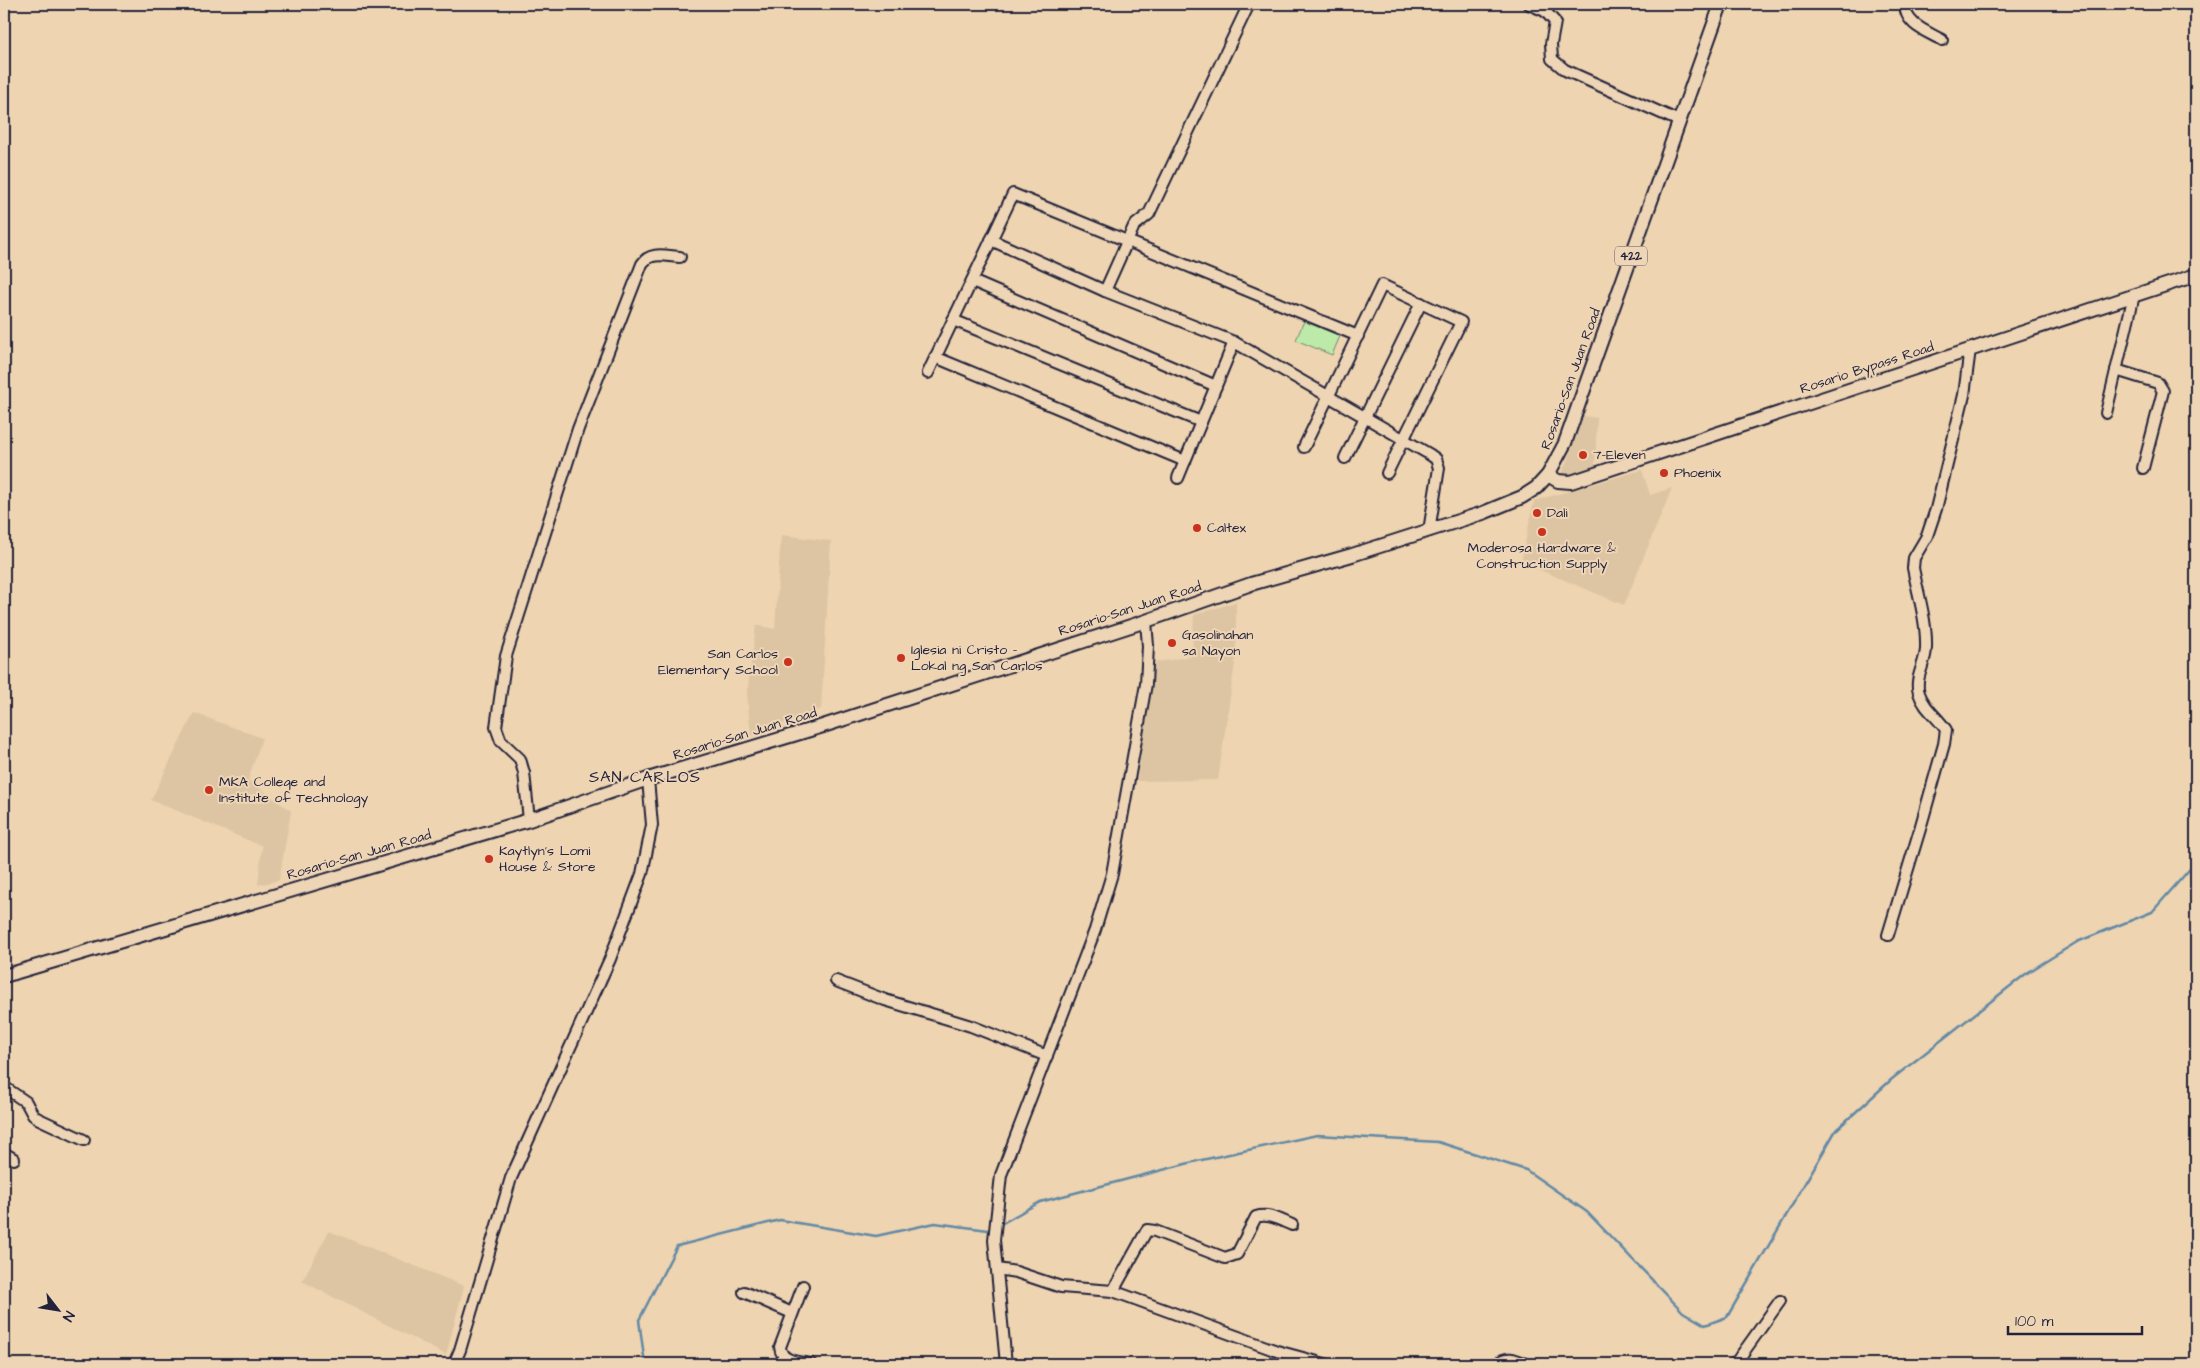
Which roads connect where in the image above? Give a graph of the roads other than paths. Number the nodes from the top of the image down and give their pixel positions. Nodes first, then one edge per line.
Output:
1 (1249, 4) edge
2 (1529, 4) edge
3 (1721, 4) edge
4 (1905, 4) edge
5 (1942, 40) dead end
6 (1679, 121) junction
7 (991, 240) junction
8 (1127, 241) junction
9 (680, 257) dead end
10 (2196, 273) edge
11 (972, 281) junction
12 (1105, 291) junction
13 (2134, 295) junction
14 (1421, 303) junction
15 (953, 320) junction
16 (1358, 336) junction
17 (1234, 342) junction
18 (1970, 350) junction
19 (935, 358) junction
20 (2116, 370) junction
21 (928, 373) dead end
22 (1216, 386) junction
23 (1328, 396) junction
24 (2106, 413) dead end
25 (1365, 417) junction
26 (1201, 422) junction
27 (1403, 439) junction
28 (1304, 446) dead end
29 (1345, 458) dead end
30 (1185, 461) junction
31 (2143, 468) dead end
32 (1387, 473) dead end
33 (1548, 475) junction
34 (1178, 478) dead end
35 (1429, 531) junction
36 (1146, 622) junction
37 (648, 779) junction
38 (529, 820) junction
39 (1888, 935) dead end
40 (4, 976) edge
41 (836, 981) dead end
42 (1048, 1056) junction
43 (4, 1087) edge
44 (84, 1140) dead end
45 (4, 1153) edge
46 (14, 1159) dead end
47 (1292, 1225) dead end
48 (997, 1269) junction
49 (803, 1286) dead end
50 (1112, 1291) junction
51 (744, 1292) dead end
52 (1780, 1301) dead end
53 (792, 1313) junction
54 (454, 1364) edge
55 (811, 1364) edge
56 (1006, 1364) edge
57 (1325, 1364) edge
58 (1497, 1364) edge
59 (1526, 1364) edge
60 (1735, 1364) edge

1 - 8 street
2 - 6 street
3 - 6 main road, Rosario-San Juan Road / 422
4 - 5 street
6 - 33 main road, Rosario-San Juan Road / 422
7 - 8 street
7 - 11 street
7 - 12 street
8 - 12 street
8 - 16 street
9 - 38 street
10 - 13 main road, Rosario Bypass Road
11 - 15 street
11 - 22 street
12 - 17 street
13 - 18 main road, Rosario Bypass Road
13 - 20 street
14 - 16 street
14 - 25 street
14 - 27 street
15 - 19 street
15 - 26 street
16 - 23 street
17 - 22 street
17 - 23 street
18 - 33 main road, Rosario Bypass Road
18 - 39 street
19 - 21 street
19 - 30 street
20 - 24 street
20 - 31 street
22 - 26 street
23 - 25 street
23 - 28 street
25 - 27 street
25 - 29 street
26 - 30 street
27 - 32 street
27 - 35 street
30 - 34 street
33 - 35 main road, Rosario-San Juan Road / 422
35 - 36 main road, Rosario-San Juan Road / 422
36 - 37 main road, Rosario-San Juan Road / 422
36 - 42 street
37 - 38 main road, Rosario-San Juan Road / 422
37 - 54 street
38 - 40 main road, Rosario-San Juan Road / 422
41 - 42 street
42 - 48 street
43 - 44 street
45 - 46 street
47 - 50 street
48 - 50 street
48 - 56 street
49 - 53 street
50 - 57 street
51 - 53 street
52 - 60 street
53 - 55 street
58 - 59 street

